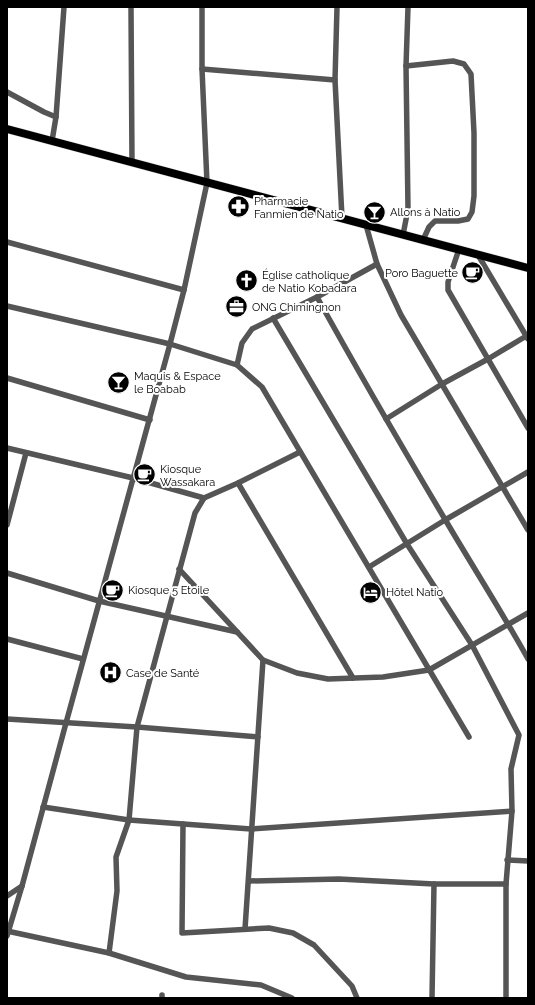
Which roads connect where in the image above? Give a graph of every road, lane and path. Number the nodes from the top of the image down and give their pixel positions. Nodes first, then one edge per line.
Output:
1 (64, 7) edge
2 (131, 7) edge
3 (202, 7) edge
4 (337, 7) edge
5 (408, 7) edge
6 (406, 66) junction
7 (202, 69) junction
8 (335, 80) junction
9 (7, 92) edge
10 (56, 117) junction
11 (7, 129) edge
12 (52, 141) junction
13 (132, 163) junction
14 (207, 183) junction
15 (342, 218) junction
16 (366, 225) junction
17 (403, 235) junction
18 (423, 240) junction
19 (7, 242) edge
20 (459, 249) junction
21 (478, 254) junction
22 (377, 264) junction
23 (528, 268) edge
24 (184, 290) junction
25 (317, 297) junction
26 (7, 306) edge
27 (273, 318) junction
28 (527, 336) edge
29 (170, 344) junction
30 (488, 359) junction
31 (237, 365) junction
32 (7, 378) edge
33 (442, 384) junction
34 (386, 419) junction
35 (150, 420) junction
36 (528, 428) edge
37 (7, 448) edge
38 (300, 452) junction
39 (26, 453) junction
40 (528, 472) edge
41 (133, 478) junction
42 (238, 483) junction
43 (503, 488) junction
44 (204, 498) junction
45 (445, 520) junction
46 (7, 525) edge
47 (528, 530) edge
48 (408, 544) junction
49 (368, 567) junction
50 (179, 569) junction
51 (7, 572) edge
52 (99, 601) junction
53 (528, 612) edge
54 (167, 616) junction
55 (508, 624) junction
56 (237, 632) junction
57 (7, 639) edge
58 (472, 645) junction
59 (83, 659) junction
60 (528, 659) edge
61 (263, 660) junction
62 (429, 670) junction
63 (353, 678) junction
64 (7, 719) edge
65 (66, 722) junction
66 (137, 727) junction
67 (258, 737) junction
68 (469, 737) dead end
69 (43, 807) junction
70 (512, 811) junction
71 (129, 820) junction
72 (183, 824) junction
73 (252, 829) junction
74 (507, 860) junction
75 (528, 861) edge
76 (249, 881) junction
77 (434, 884) junction
78 (506, 884) junction
79 (22, 886) junction
80 (7, 896) edge
81 (245, 929) junction
82 (8, 933) edge
83 (109, 953) junction
84 (292, 998) edge
85 (357, 998) edge
86 (432, 998) edge
87 (506, 998) edge

1 - 10 street
2 - 13 street
3 - 7 street
4 - 8 street
5 - 6 street
6 - 17 street
6 - 18 street
7 - 8 street
7 - 14 street
8 - 15 street
9 - 10 street
10 - 12 street
11 - 12 main road
12 - 13 main road
13 - 14 main road
14 - 15 main road
14 - 24 street
15 - 16 main road
16 - 17 main road
16 - 22 street
17 - 18 main road
18 - 20 main road
19 - 24 street
20 - 21 main road
20 - 30 street
21 - 23 main road
21 - 28 street
22 - 25 street
22 - 33 street
24 - 29 street
25 - 27 street
25 - 34 street
26 - 29 street
27 - 31 street
27 - 48 street
28 - 30 street
29 - 31 street
29 - 35 street
30 - 33 street
30 - 36 street
31 - 38 street
32 - 35 street
33 - 34 street
33 - 43 street
34 - 45 street
35 - 41 street
37 - 39 street
38 - 42 street
38 - 49 street
39 - 41 street
39 - 46 street
40 - 43 street
41 - 44 street
41 - 52 street
42 - 44 street
42 - 63 street
43 - 45 street
43 - 47 street
44 - 50 street
45 - 48 street
45 - 55 street
48 - 49 street
48 - 58 street
49 - 62 street
50 - 54 street
50 - 56 street
51 - 52 street
52 - 54 street
52 - 59 street
53 - 55 street
54 - 56 street
54 - 66 street
55 - 58 street
55 - 60 street
56 - 61 street
57 - 59 street
58 - 62 street
58 - 70 street
59 - 65 street
61 - 63 street
61 - 67 street
62 - 63 street
62 - 68 street
64 - 65 street
65 - 66 street
65 - 69 street
66 - 67 street
66 - 71 street
67 - 73 street
69 - 71 street
69 - 79 street
70 - 73 street
70 - 74 street
71 - 72 street
71 - 83 street
72 - 73 street
72 - 81 street
73 - 76 street
74 - 75 street
74 - 78 street
76 - 77 street
76 - 81 street
77 - 78 street
77 - 86 street
78 - 87 street
79 - 80 street
79 - 82 street
81 - 85 street
82 - 83 street
83 - 84 street

